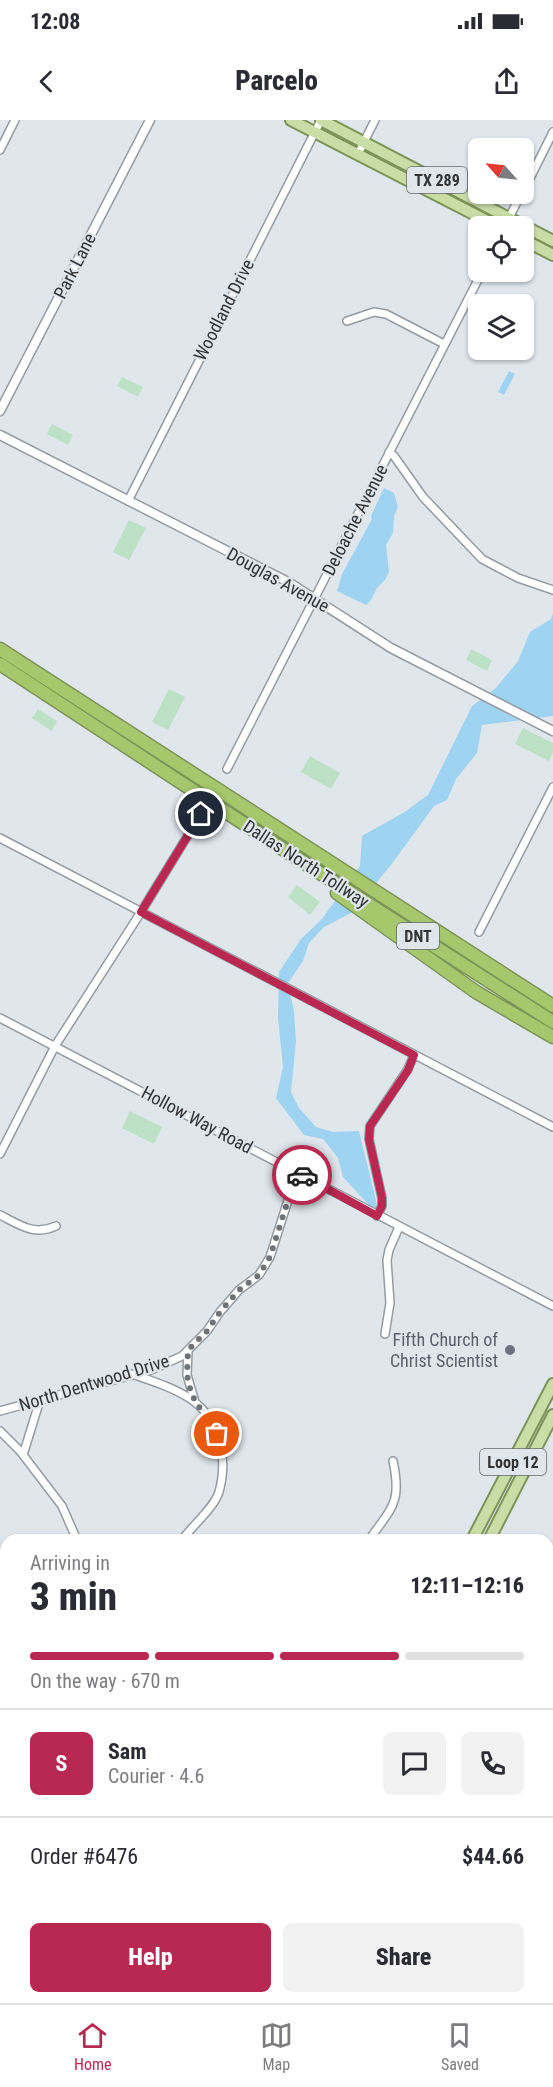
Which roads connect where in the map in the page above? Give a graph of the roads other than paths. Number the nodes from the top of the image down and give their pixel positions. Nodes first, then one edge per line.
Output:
1 (15, 120) edge
2 (150, 120) edge
3 (291, 120) edge
4 (321, 120) edge
5 (375, 120) edge
6 (315, 132) junction
7 (553, 132) edge
8 (364, 142) junction
9 (0, 150) edge
10 (358, 154) junction
11 (534, 170) edge
12 (478, 216) edge
13 (496, 216) edge
14 (534, 233) edge
15 (553, 241) edge
16 (534, 245) edge
17 (553, 255) edge
18 (477, 282) edge
19 (347, 321) dead end
20 (444, 344) junction
21 (0, 411) edge
22 (0, 435) edge
23 (389, 452) junction
24 (128, 501) junction
25 (553, 590) edge
26 (316, 598) junction
27 (0, 649) edge
28 (0, 664) edge
29 (553, 731) edge
30 (227, 769) dead end
31 (553, 787) edge
32 (201, 814) dead end
33 (0, 838) edge
34 (284, 850) junction
35 (141, 912) junction
36 (479, 932) dead end
37 (503, 973) junction
38 (553, 997) edge
39 (553, 1006) edge
40 (0, 1018) edge
41 (553, 1022) edge
42 (553, 1037) edge
43 (55, 1046) junction
44 (414, 1055) junction
45 (553, 1127) edge
46 (0, 1154) edge
47 (297, 1172) junction
48 (0, 1215) edge
49 (377, 1216) junction
50 (56, 1226) dead end
51 (399, 1227) junction
52 (553, 1306) edge
53 (385, 1334) dead end
54 (188, 1350) junction
55 (132, 1374) junction
56 (553, 1384) edge
57 (40, 1400) junction
58 (196, 1404) junction
59 (0, 1411) edge
60 (553, 1415) edge
61 (0, 1431) edge
62 (23, 1455) junction
63 (393, 1461) dead end
64 (74, 1534) edge
65 (188, 1534) edge
66 (373, 1534) edge
67 (475, 1534) edge
68 (492, 1534) edge

1 - 9 street
2 - 21 street, Park Lane
3 - 6 main road, TX 289
4 - 6 street, Woodland Drive
4 - 8 main road, TX 289
5 - 8 street
6 - 10 main road, TX 289
6 - 24 street, Woodland Drive
7 - 11 street
8 - 10 street
8 - 13 main road, TX 289
10 - 12 main road, TX 289
14 - 15 main road, TX 289
16 - 17 main road
18 - 20 street, Deloache Avenue
19 - 20 street
20 - 23 street, Deloache Avenue
22 - 24 street, Douglas Avenue
23 - 25 street
23 - 26 street, Deloache Avenue
24 - 26 street, Douglas Avenue
26 - 29 street, Douglas Avenue
26 - 30 street, Deloache Avenue
27 - 37 highway, Dallas North Tollway / DNT
28 - 34 highway, Dallas North Tollway / DNT
31 - 36 street
32 - 35 street
33 - 35 street
34 - 41 highway, Dallas North Tollway / DNT
34 - 42 highway
35 - 43 street
35 - 44 street
37 - 38 highway
37 - 39 highway, Dallas North Tollway / DNT
40 - 43 street, Hollow Way Road
43 - 46 street
43 - 47 street, Hollow Way Road
44 - 45 street
44 - 49 street
47 - 49 street, Hollow Way Road
47 - 54 street, North Dentwood Drive
48 - 50 street
49 - 51 street, Hollow Way Road
51 - 52 street, Hollow Way Road
51 - 53 street
54 - 55 street, North Dentwood Drive
54 - 58 street
55 - 57 street, North Dentwood Drive
55 - 58 street
56 - 67 main road, Loop 12
57 - 59 street, North Dentwood Drive
57 - 62 street
58 - 65 street
60 - 68 main road, Loop 12
61 - 62 street
62 - 64 street
63 - 66 street

